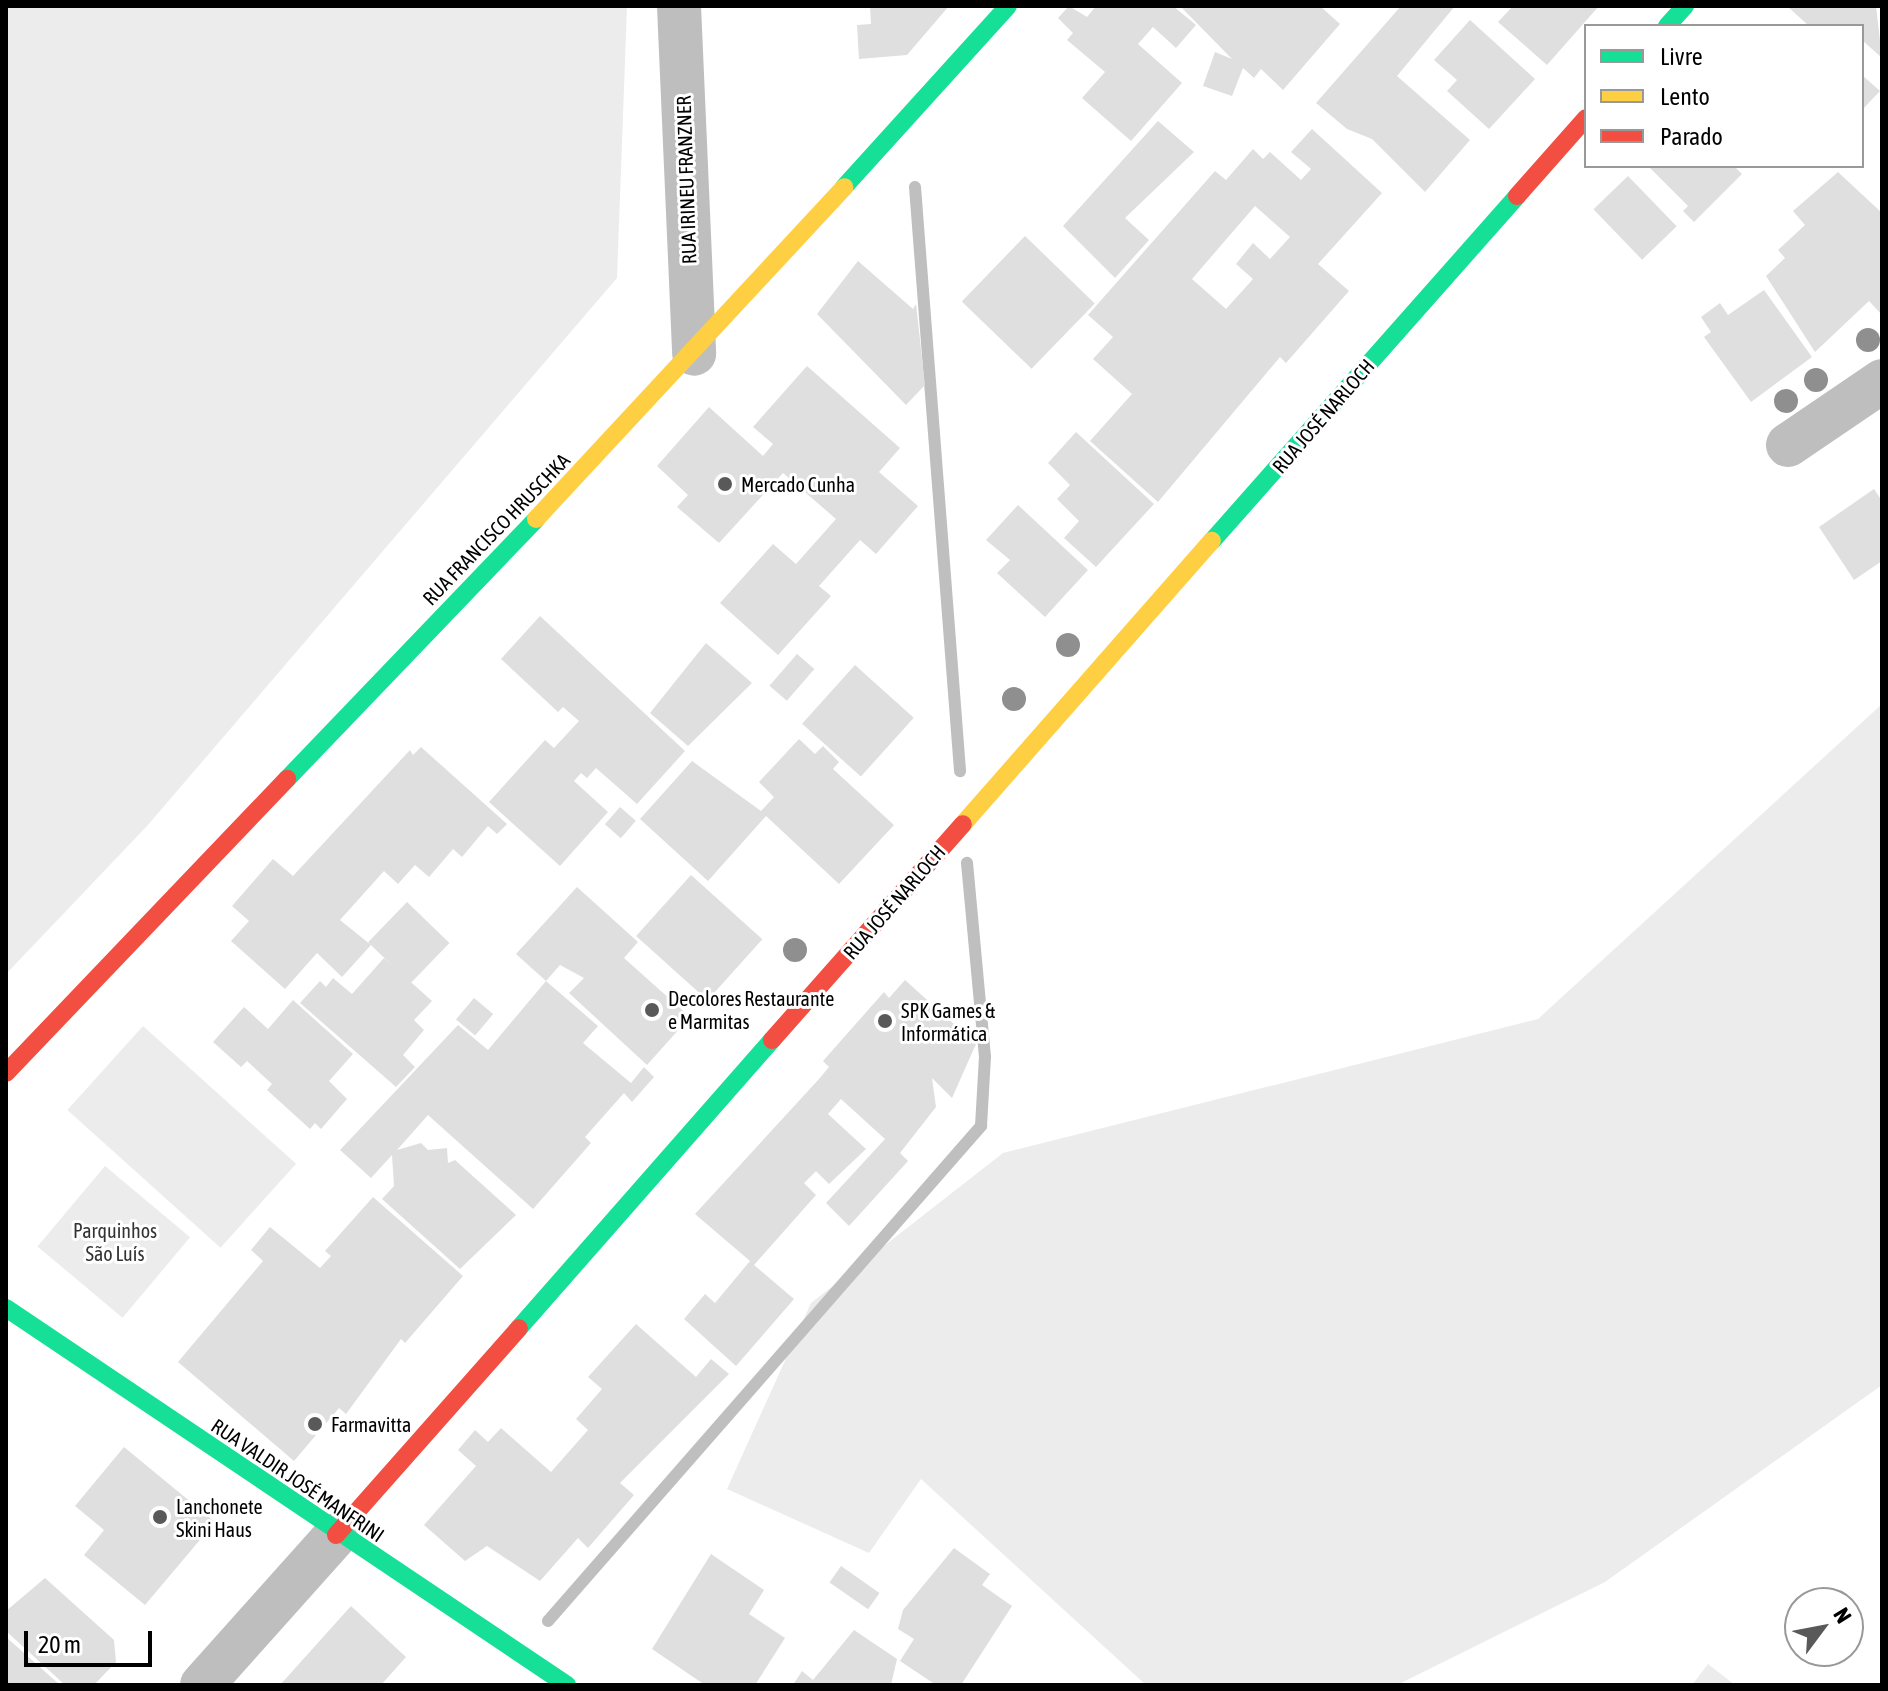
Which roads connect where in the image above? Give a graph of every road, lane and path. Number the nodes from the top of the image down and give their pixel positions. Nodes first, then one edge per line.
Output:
1 (679, 6) edge
2 (1008, 6) edge
3 (1685, 6) edge
4 (1669, 24) edge
5 (1584, 120) edge
6 (694, 354) junction
7 (1882, 381) edge
8 (1788, 445) dead end
9 (6, 1073) edge
10 (6, 1308) edge
11 (336, 1535) junction
12 (202, 1685) edge
13 (567, 1685) edge

1 - 6 street, RUA IRINEU FRANZNER
2 - 6 main road, RUA FRANCISCO HRUSCHKA
3 - 4 main road
5 - 11 main road, RUA JOSÉ NARLOCH
6 - 9 main road, RUA FRANCISCO HRUSCHKA
7 - 8 street
10 - 11 main road, RUA VALDIR JOSÉ MANFRINI
11 - 12 street, RUA JOSÉ NARLOCH
11 - 13 main road, RUA VALDIR JOSÉ MANFRINI

